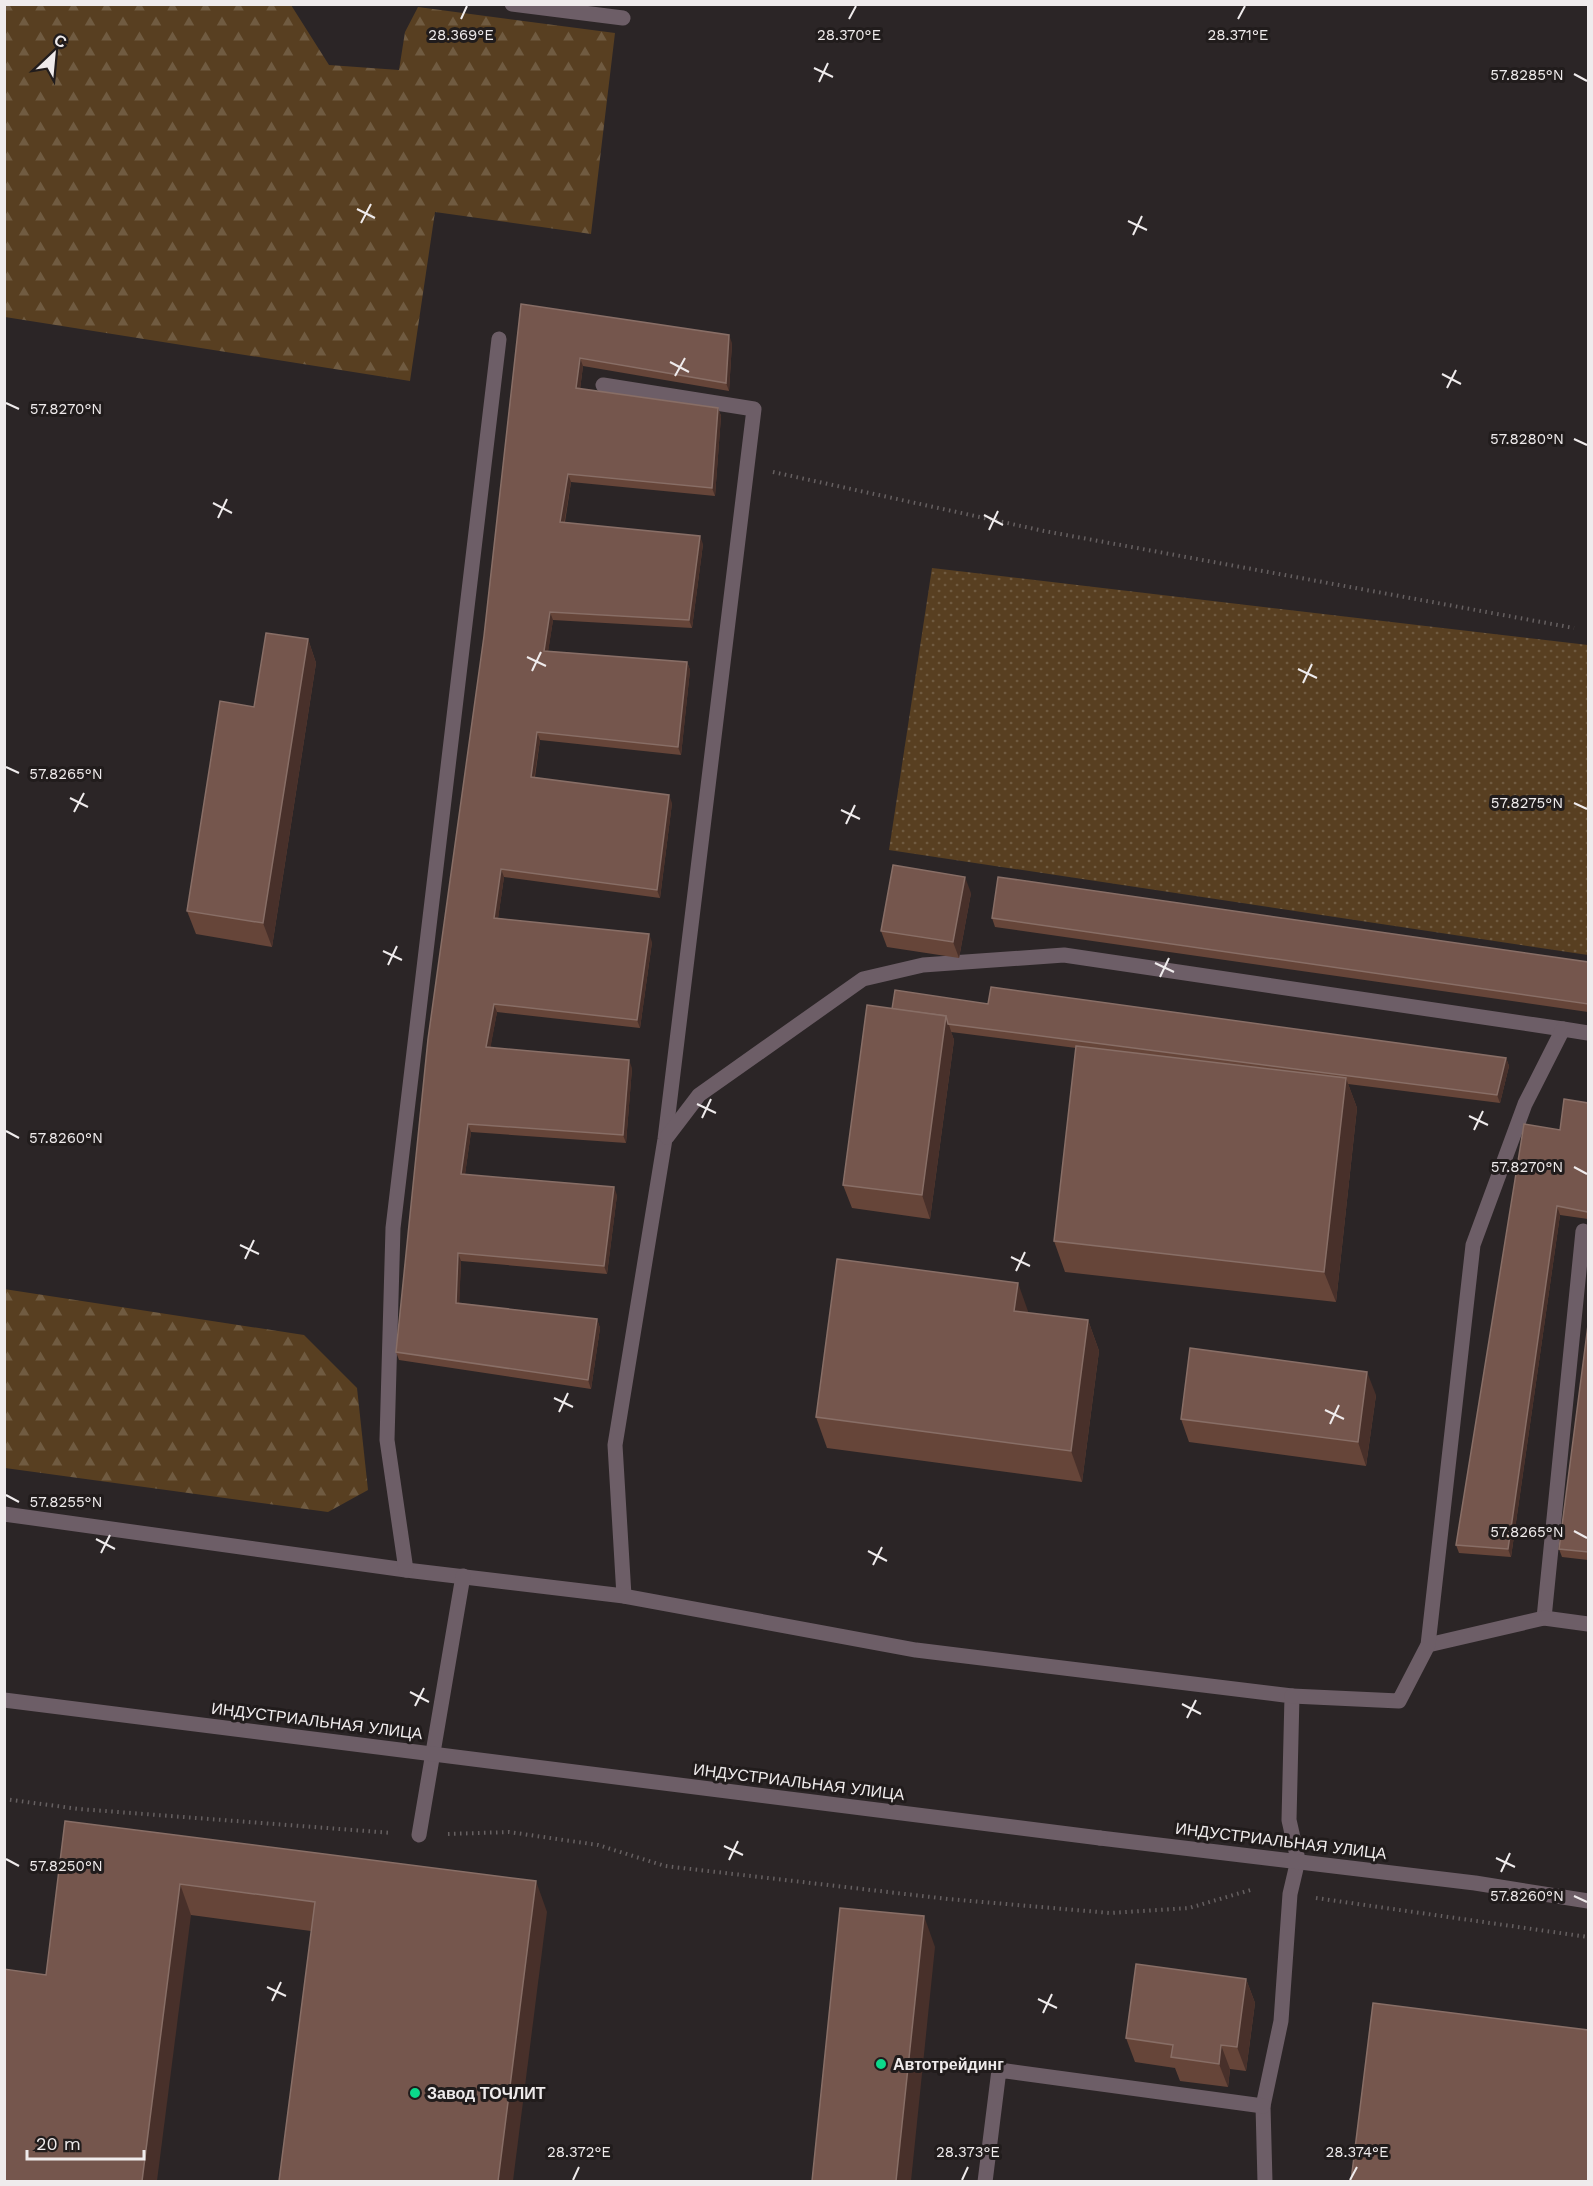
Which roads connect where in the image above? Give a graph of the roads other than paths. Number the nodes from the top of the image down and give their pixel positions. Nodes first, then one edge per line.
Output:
1 (512, 4) edge
2 (623, 18) dead end
3 (499, 339) dead end
4 (603, 385) dead end
5 (1563, 1029) junction
6 (1588, 1033) edge
7 (665, 1139) junction
8 (1583, 1232) dead end
9 (4, 1514) edge
10 (406, 1570) junction
11 (463, 1576) junction
12 (624, 1596) junction
13 (1544, 1618) junction
14 (1588, 1624) edge
15 (1428, 1646) junction
16 (1292, 1696) junction
17 (4, 1700) edge
18 (419, 1835) road end
19 (1298, 1860) junction
20 (1588, 1901) edge
21 (1263, 2106) junction
22 (985, 2181) edge
23 (1265, 2181) edge

1 - 2 street
3 - 10 street
4 - 7 street
5 - 6 street
5 - 7 street
5 - 15 street
7 - 12 street
8 - 13 street
9 - 10 street
10 - 11 street
11 - 12 street
11 - 18 street
12 - 16 street
13 - 14 street
13 - 15 street
15 - 16 street
16 - 19 street
17 - 19 street, ИНДУСТРИАЛЬНАЯ УЛИЦА, bridge
19 - 20 street, ИНДУСТРИАЛЬНАЯ УЛИЦА
19 - 21 street
21 - 22 street
21 - 23 street

